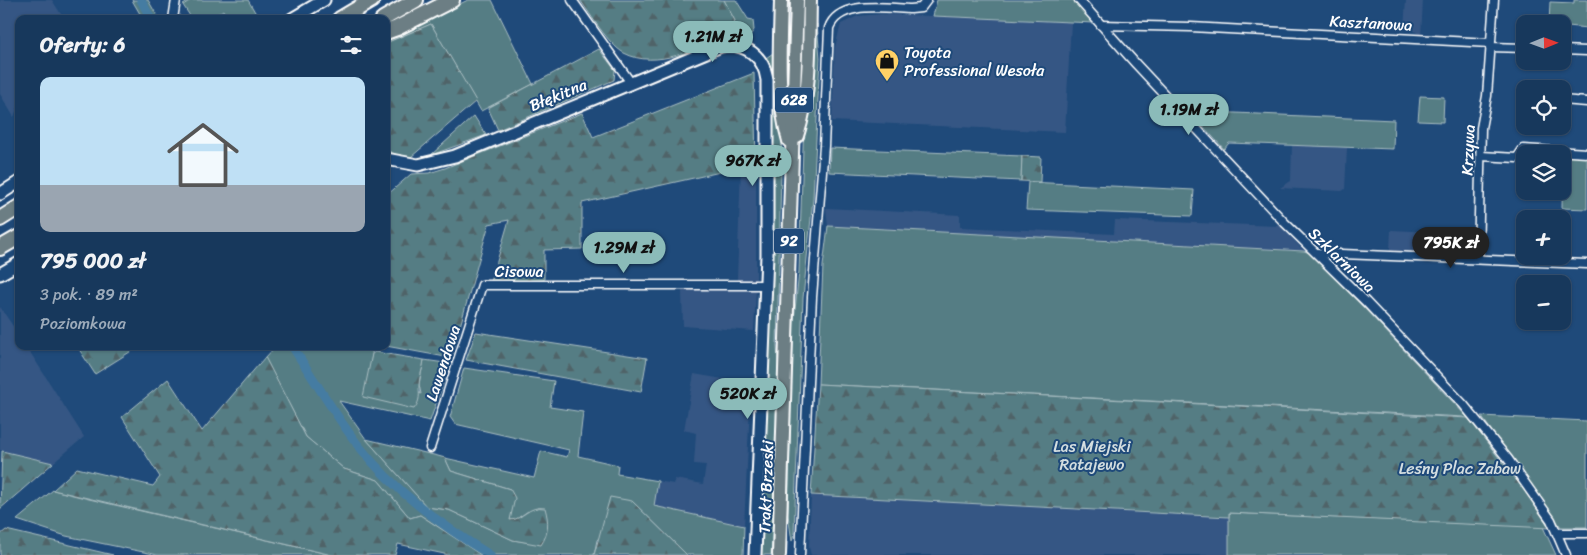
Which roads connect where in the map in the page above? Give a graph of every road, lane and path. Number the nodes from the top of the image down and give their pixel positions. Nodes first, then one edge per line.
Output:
1 (324, 0) edge
2 (372, 0) edge
3 (416, 0) edge
4 (452, 0) edge
5 (572, 0) edge
6 (781, 0) edge
7 (796, 0) edge
8 (810, 0) edge
9 (927, 0) edge
10 (1079, 0) edge
11 (1494, 0) edge
12 (178, 1) edge
13 (174, 15) edge
14 (299, 15) edge
15 (347, 15) edge
16 (390, 15) edge
17 (1101, 25) junction
18 (390, 31) edge
19 (1490, 45) junction
20 (1516, 47) edge
21 (1571, 50) edge
22 (1587, 51) edge
23 (632, 83) junction
24 (767, 90) joint
25 (1571, 101) edge
26 (1587, 102) edge
27 (792, 152) junction
28 (1587, 153) edge
29 (1481, 156) junction
30 (390, 160) edge
31 (15, 185) edge
32 (0, 194) edge
33 (15, 210) edge
34 (0, 219) edge
35 (15, 239) edge
36 (0, 248) edge
37 (1317, 253) junction
38 (1478, 259) junction
39 (1587, 264) edge
40 (15, 265) edge
41 (0, 274) edge
42 (482, 285) joint
43 (766, 285) junction
44 (430, 448) dead end
45 (1558, 533) junction
46 (1587, 533) edge
47 (755, 555) edge
48 (779, 555) edge
49 (800, 555) edge
50 (1566, 555) edge

1 - 14 street
2 - 15 highway
3 - 16 highway
4 - 18 highway
5 - 23 street
6 - 27 main road
7 - 27 main road, Trakt Brzeski / 628
8 - 27 main road
9 - 49 street
10 - 17 street, Szklarniowa
11 - 19 street, Krzywa
12 - 13 street
17 - 19 street, Kasztanowa
17 - 37 street, Szklarniowa
19 - 20 street, Kasztanowa
19 - 29 street, Krzywa
21 - 22 street
23 - 24 street, Błękitna
23 - 30 street, Błękitna
24 - 43 street, Trakt Brzeski
25 - 26 street
27 - 48 main road, Trakt Brzeski / 92
28 - 29 street
29 - 38 street, Krzywa
31 - 32 street
33 - 34 highway
35 - 36 highway
37 - 38 street
37 - 45 street, Szklarniowa
38 - 39 street
40 - 41 street
42 - 43 street, Cisowa
42 - 44 street, Lawendowa
43 - 47 street, Trakt Brzeski
45 - 46 street
45 - 50 street, Szklarniowa

